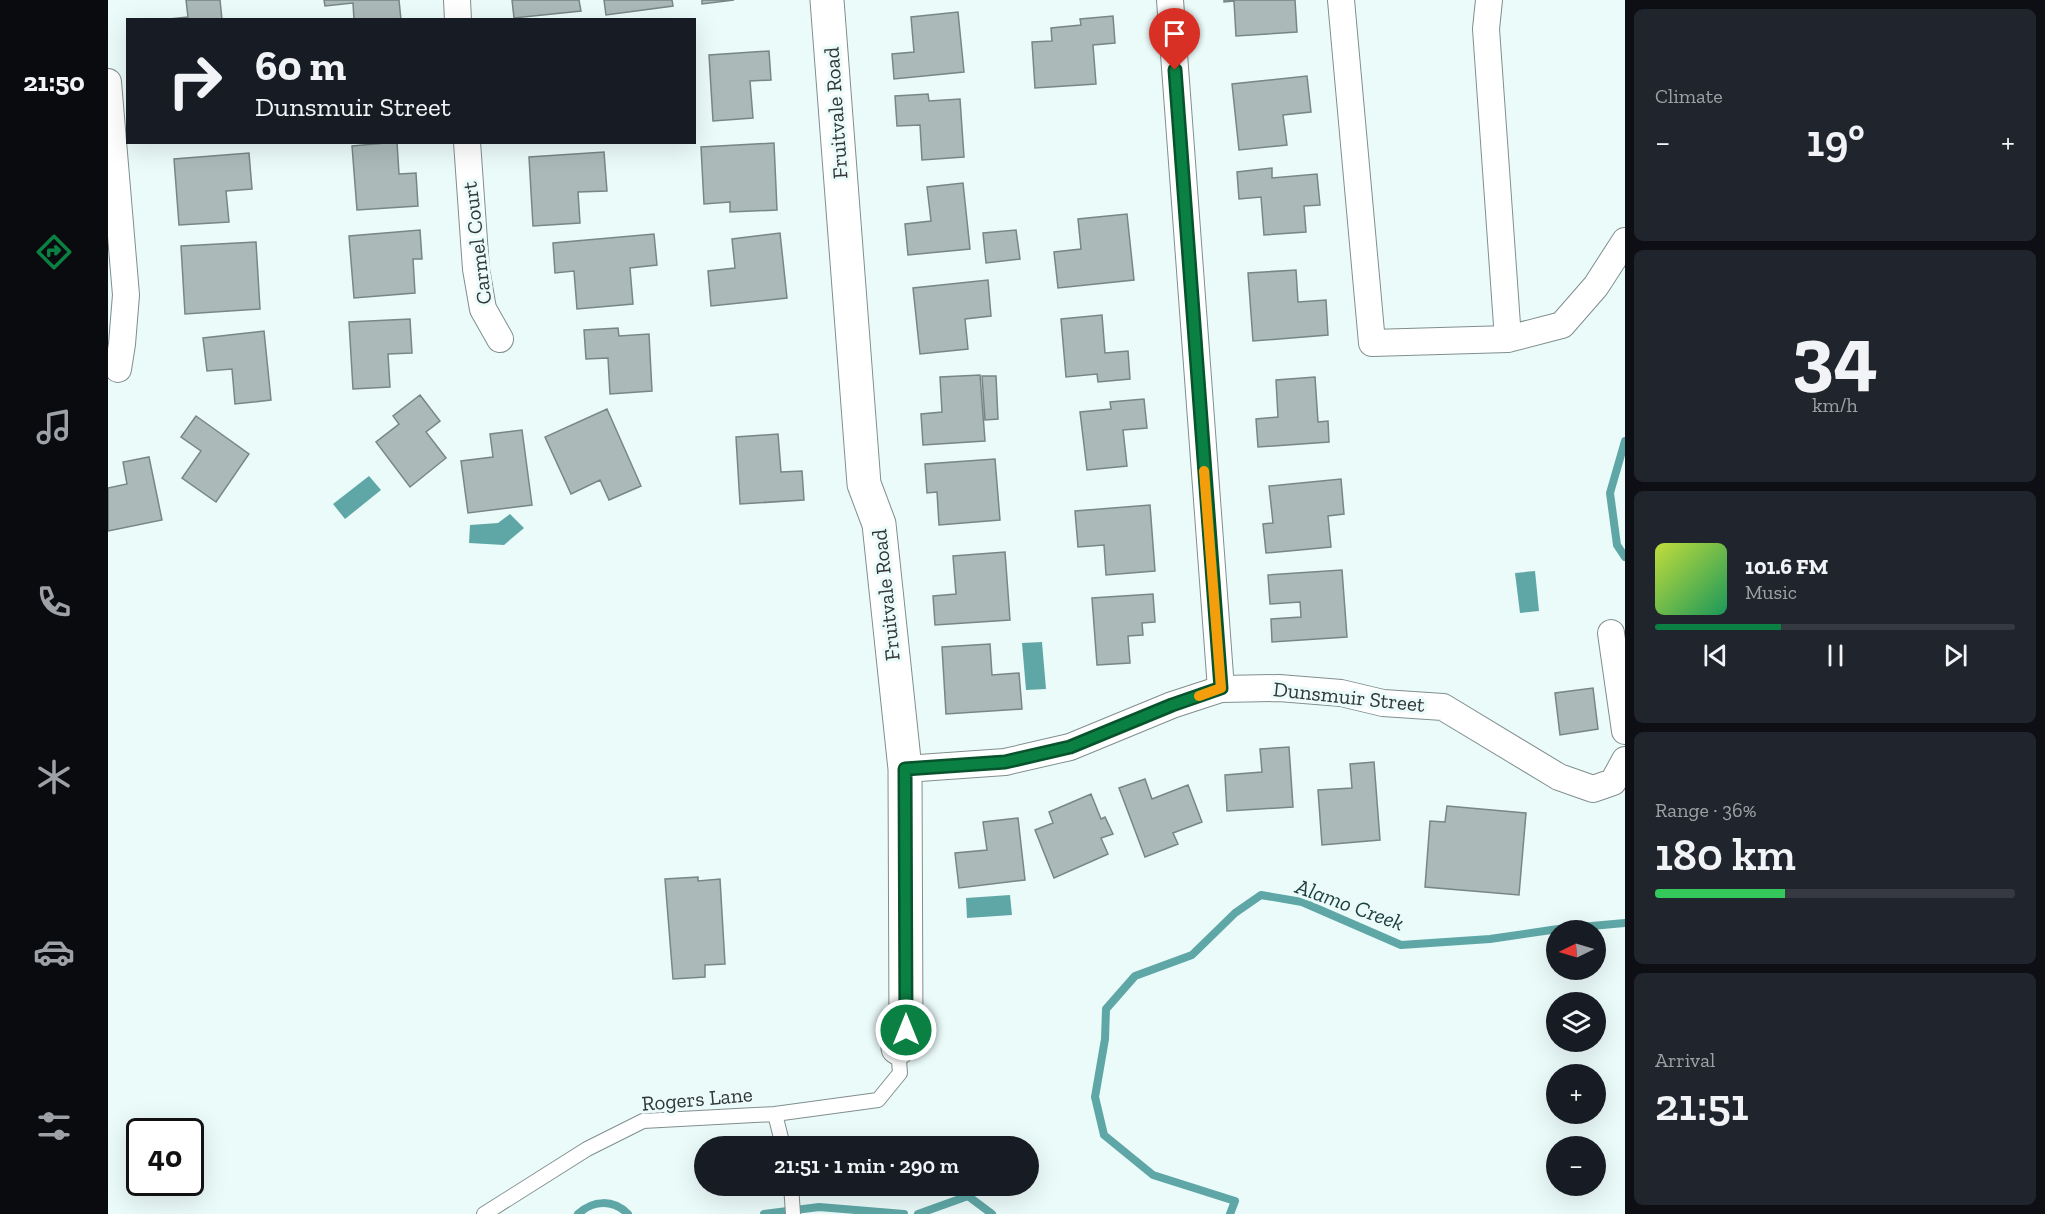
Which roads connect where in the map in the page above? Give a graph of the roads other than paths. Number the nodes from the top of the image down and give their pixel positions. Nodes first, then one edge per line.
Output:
1 (457, 0) edge
2 (827, 0) edge
3 (1170, 0) edge
4 (1341, 0) edge
5 (1489, 0) edge
6 (458, 18) edge
7 (108, 82) edge
8 (467, 144) edge
9 (1625, 242) edge
10 (500, 339) dead end
11 (1508, 339) junction
12 (118, 369) dead end
13 (1611, 633) dead end
14 (1221, 688) junction
15 (1625, 731) edge
16 (1625, 760) edge
17 (905, 769) junction
18 (898, 1048) joint
19 (775, 1114) junction
20 (780, 1136) edge
21 (792, 1196) edge
22 (484, 1214) edge
23 (793, 1214) edge

1 - 6 street
2 - 17 street, Fruitvale Road
3 - 14 street
4 - 11 street
5 - 11 street
7 - 12 street
8 - 10 street, Carmel Court
9 - 11 street
13 - 15 street
14 - 16 street, Dunsmuir Street
14 - 17 street, Dunsmuir Street
17 - 18 street, Fruitvale Road
18 - 19 lane, Rogers Lane
19 - 20 lane
19 - 22 lane, Rogers Lane
21 - 23 lane

